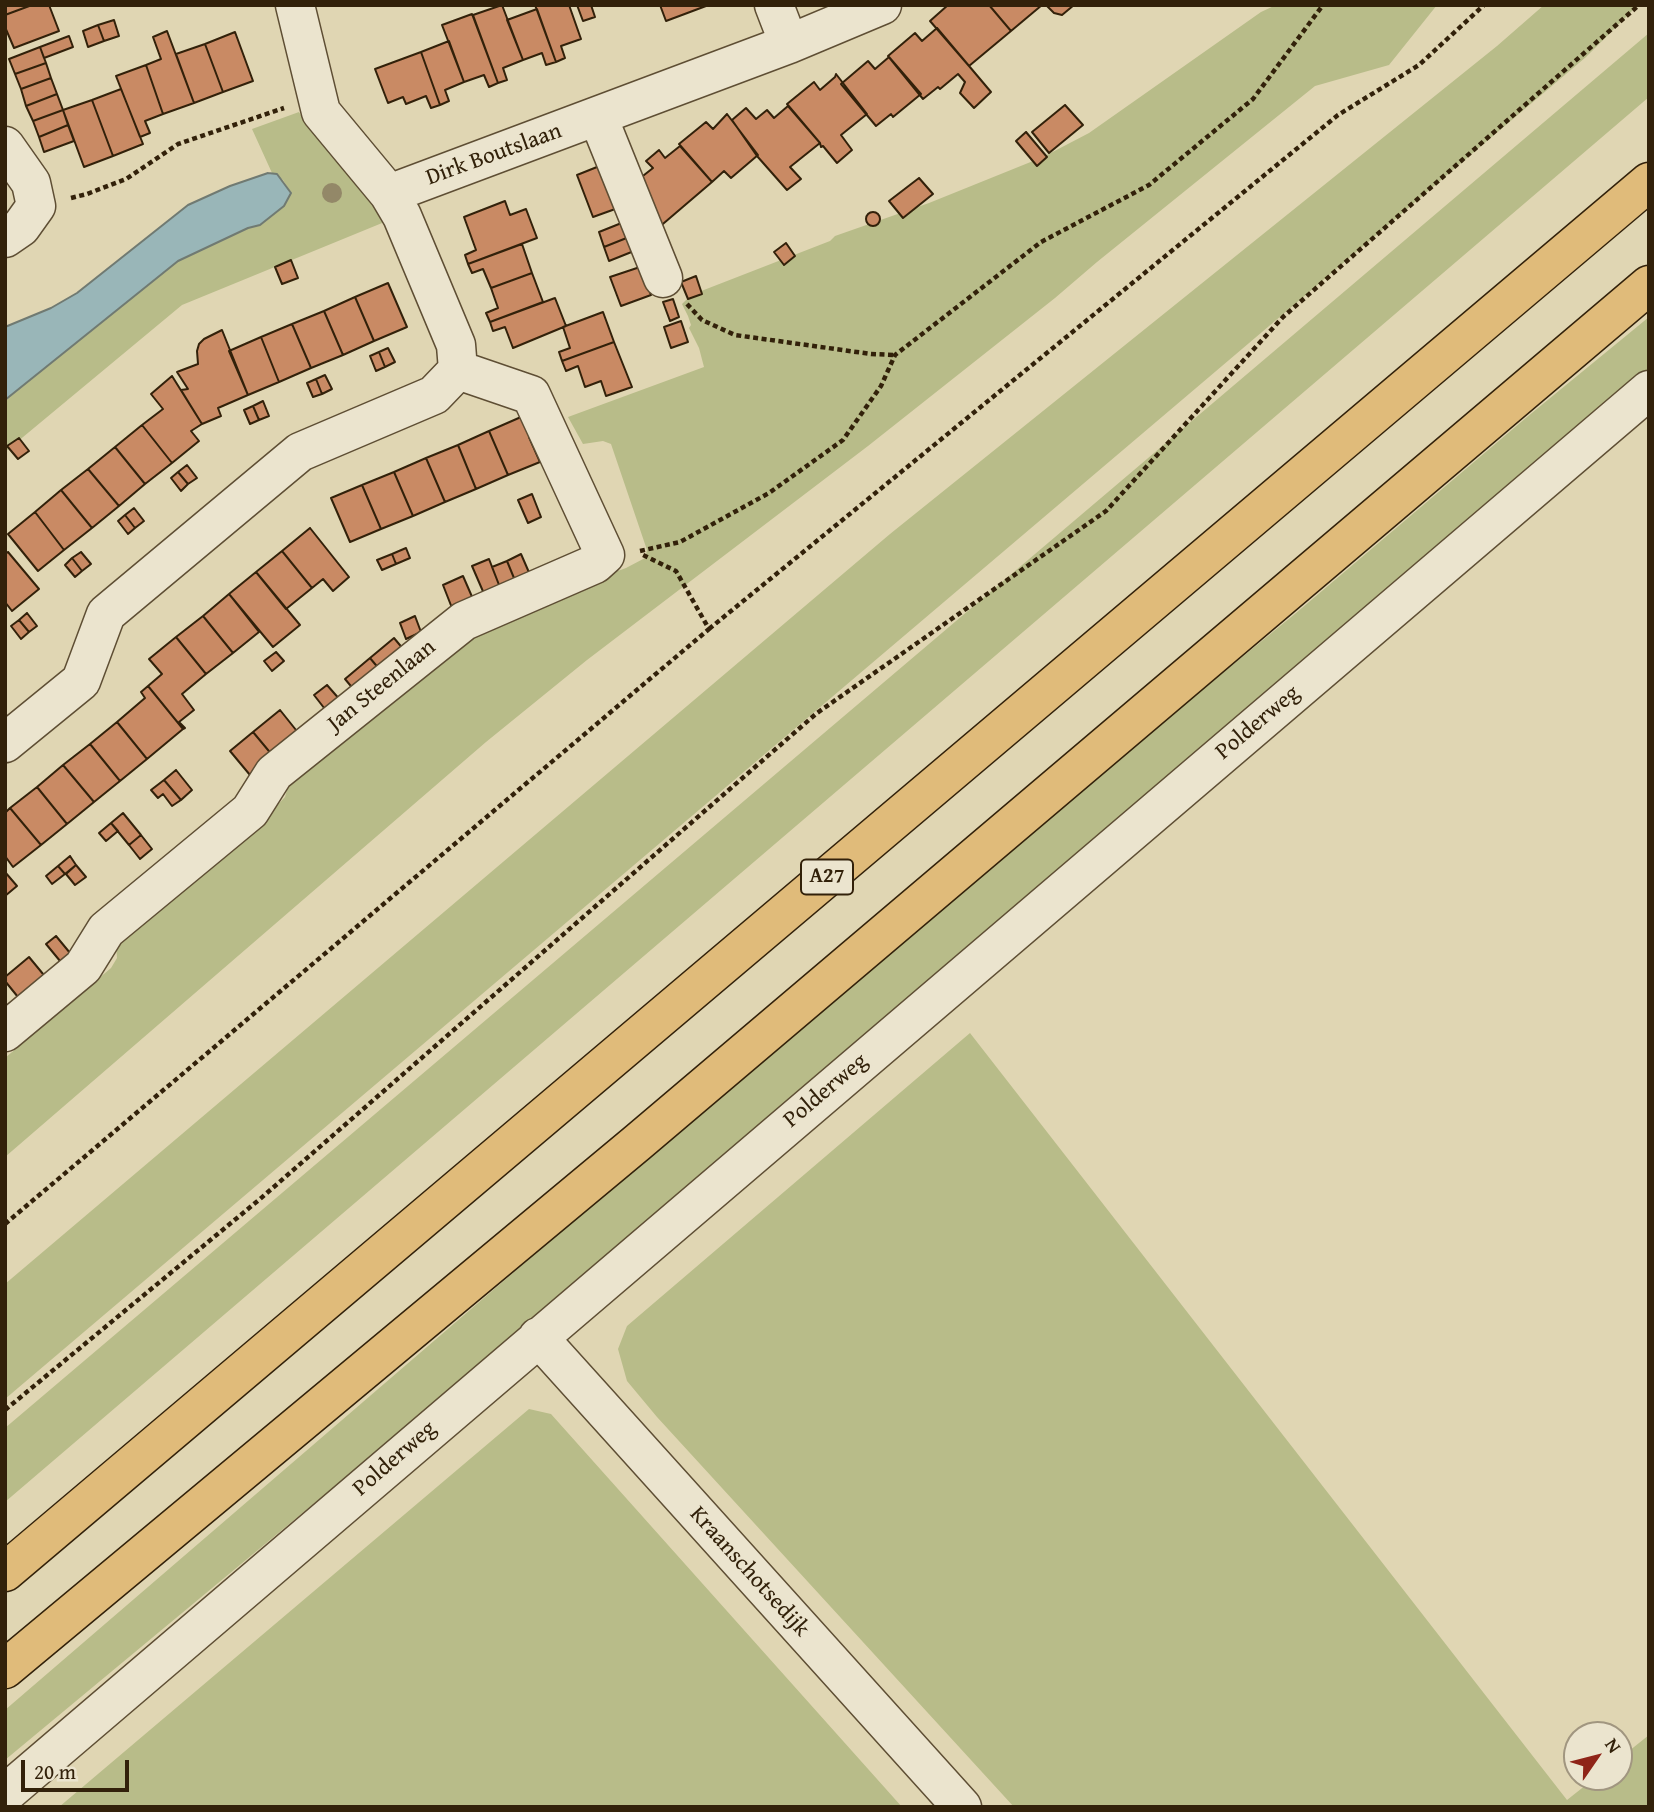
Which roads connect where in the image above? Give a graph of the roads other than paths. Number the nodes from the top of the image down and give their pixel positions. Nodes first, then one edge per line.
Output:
1 (295, 5) edge
2 (774, 5) edge
3 (882, 5) edge
4 (789, 44) junction
5 (598, 117) junction
6 (5, 146) edge
7 (1649, 182) edge
8 (389, 194) junction
9 (5, 238) edge
10 (663, 278) road end
11 (1649, 285) edge
12 (458, 370) junction
13 (1649, 390) edge
14 (5, 743) edge
15 (5, 1032) edge
16 (538, 1337) junction
17 (5, 1572) edge
18 (5, 1669) edge
19 (5, 1794) edge
20 (962, 1807) edge

1 - 8 street
2 - 4 street
3 - 4 street, Dirk Boutslaan
4 - 5 street, Dirk Boutslaan
5 - 8 street, Dirk Boutslaan
5 - 10 street
6 - 9 street
7 - 17 highway, A27
8 - 12 street
11 - 18 highway
12 - 14 street
12 - 15 street, Jan Steenlaan
13 - 16 street, Polderweg
16 - 19 street, Polderweg
16 - 20 street, Kraanschotsedijk

